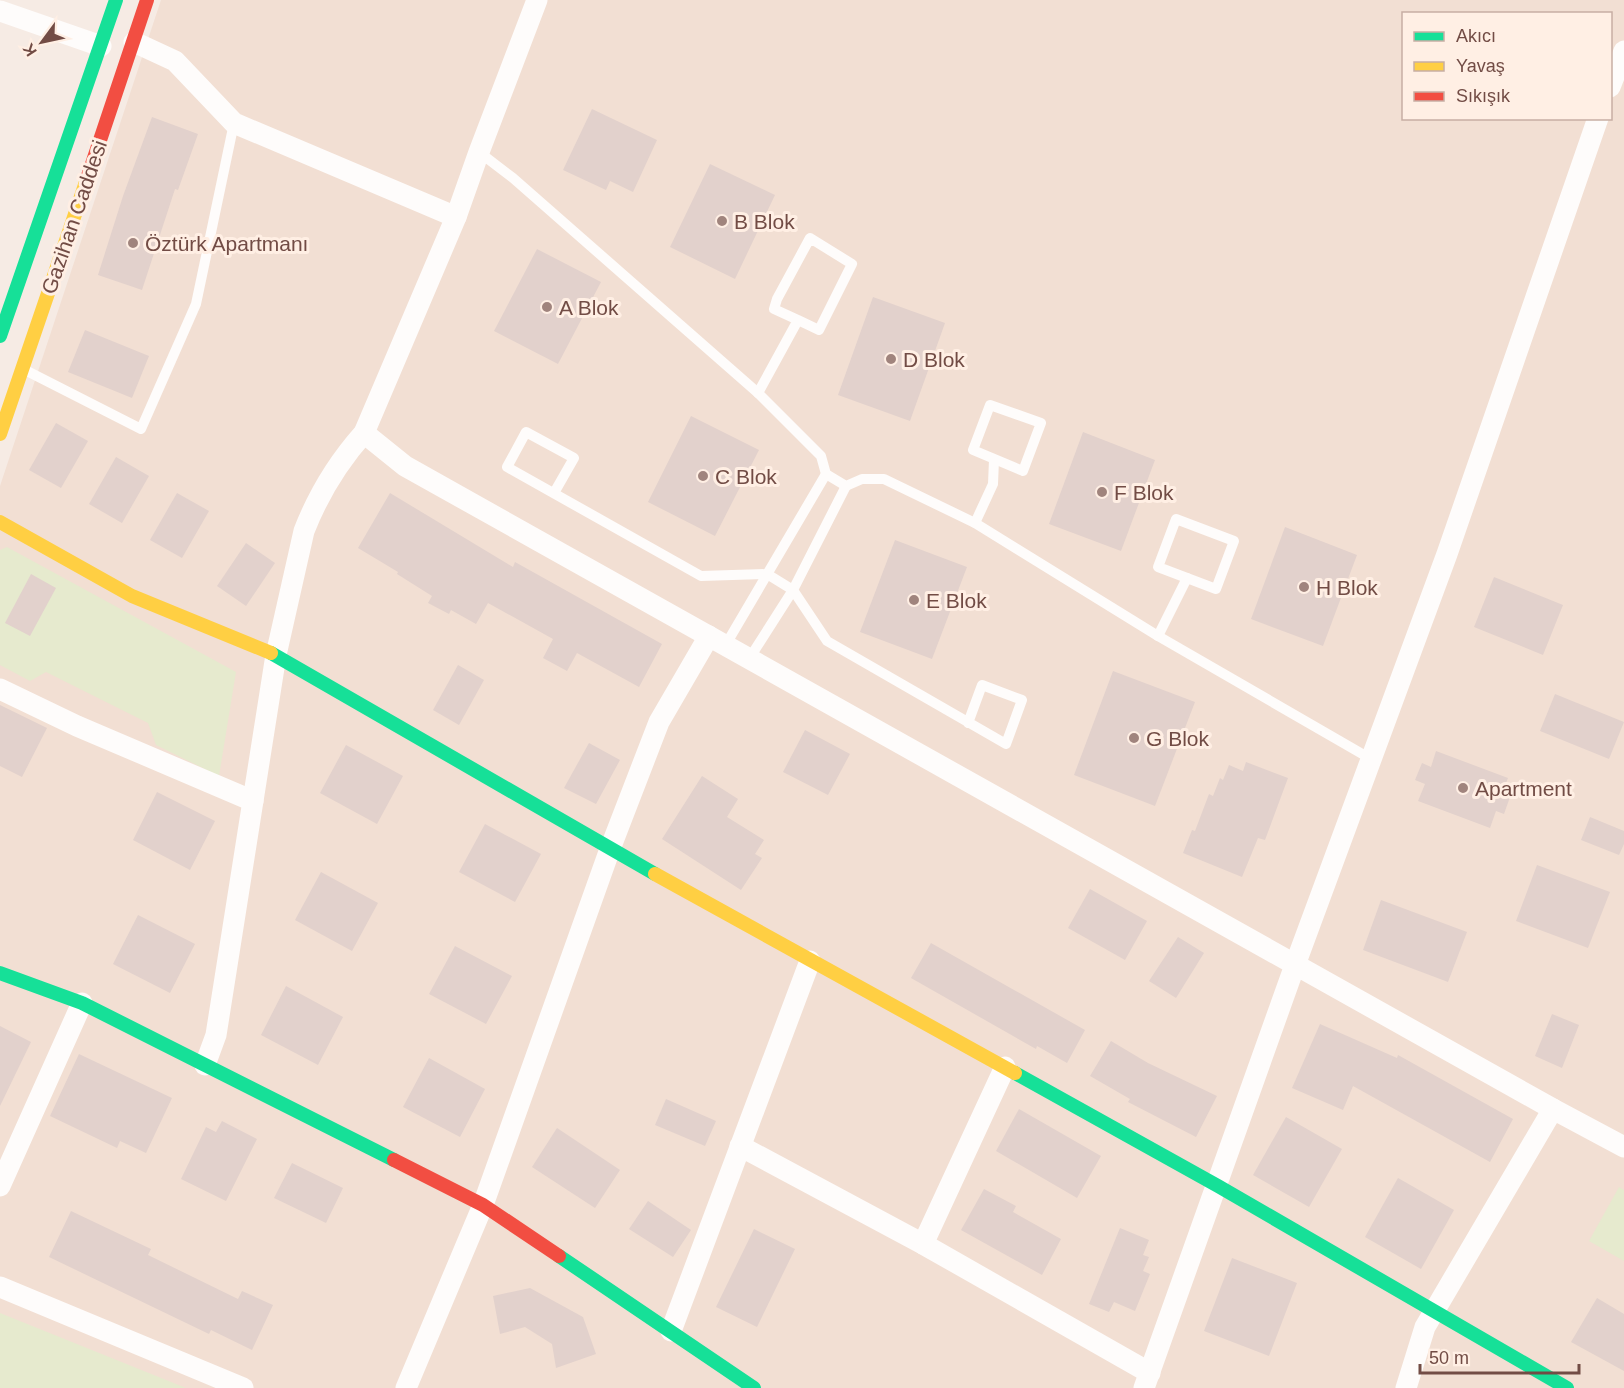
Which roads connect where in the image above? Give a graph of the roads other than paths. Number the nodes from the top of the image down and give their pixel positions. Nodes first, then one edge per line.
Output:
1 (116, 0) edge
2 (147, 0) edge
3 (537, 0) edge
4 (0, 11) edge
5 (134, 42) junction
6 (101, 46) junction
7 (1624, 51) edge
8 (1612, 84) edge
9 (1597, 120) edge
10 (234, 123) junction
11 (479, 152) junction
12 (456, 217) junction
13 (798, 320) junction
14 (0, 336) edge
15 (22, 368) junction
16 (758, 393) junction
17 (364, 433) junction
18 (0, 434) edge
19 (994, 460) junction
20 (826, 474) junction
21 (846, 486) junction
22 (554, 494) junction
23 (0, 522) edge
24 (975, 523) junction
25 (767, 574) junction
26 (1187, 578) junction
27 (793, 590) junction
28 (1158, 636) junction
29 (717, 641) junction
30 (276, 655) junction
31 (749, 659) junction
32 (0, 689) edge
33 (968, 723) junction
34 (1371, 759) junction
35 (253, 801) junction
36 (610, 849) junction
37 (810, 961) junction
38 (1296, 966) junction
39 (0, 973) edge
40 (82, 1003) junction
41 (204, 1065) junction
42 (1005, 1067) junction
43 (1553, 1108) junction
44 (740, 1146) junction
45 (1624, 1147) edge
46 (0, 1186) edge
47 (1218, 1186) junction
48 (483, 1205) junction
49 (923, 1244) junction
50 (0, 1287) edge
51 (1435, 1310) junction
52 (671, 1331) junction
53 (1147, 1380) edge
54 (243, 1388) edge
55 (406, 1388) edge
56 (754, 1388) edge
57 (1406, 1388) edge
58 (1566, 1388) edge

1 - 6 street, Gazihan Caddesi
2 - 5 street, Gazihan Caddesi
3 - 11 street
4 - 6 street
5 - 10 street
5 - 15 street, Gazihan Caddesi
6 - 14 street, Gazihan Caddesi
7 - 8 street
9 - 34 street
10 - 12 street
10 - 15 lane
11 - 12 street
11 - 16 lane
12 - 17 street
13 - 13 lane
13 - 16 lane
15 - 18 street, Gazihan Caddesi
16 - 20 lane
17 - 29 street
17 - 30 street
19 - 19 lane
19 - 24 lane
20 - 21 lane
20 - 25 lane
21 - 24 lane
21 - 27 lane
22 - 22 lane
22 - 25 lane
23 - 30 street
24 - 28 lane
25 - 27 lane
25 - 29 lane
26 - 26 lane
26 - 28 lane
27 - 31 lane
27 - 33 lane
28 - 34 lane
29 - 31 street
29 - 36 street
30 - 35 street
30 - 36 street
31 - 38 street
32 - 35 street
33 - 33 lane
34 - 38 street
35 - 41 street
36 - 37 street
36 - 48 street
37 - 42 street
37 - 44 street
38 - 43 street
38 - 47 street
39 - 40 street
40 - 41 street
40 - 46 street
41 - 48 street
42 - 47 street
42 - 49 street
43 - 45 street
43 - 51 street
44 - 49 street
44 - 52 street
47 - 51 street
47 - 53 street
48 - 52 street
48 - 55 street
49 - 53 street
50 - 54 street
51 - 57 street
51 - 58 street
52 - 56 street

